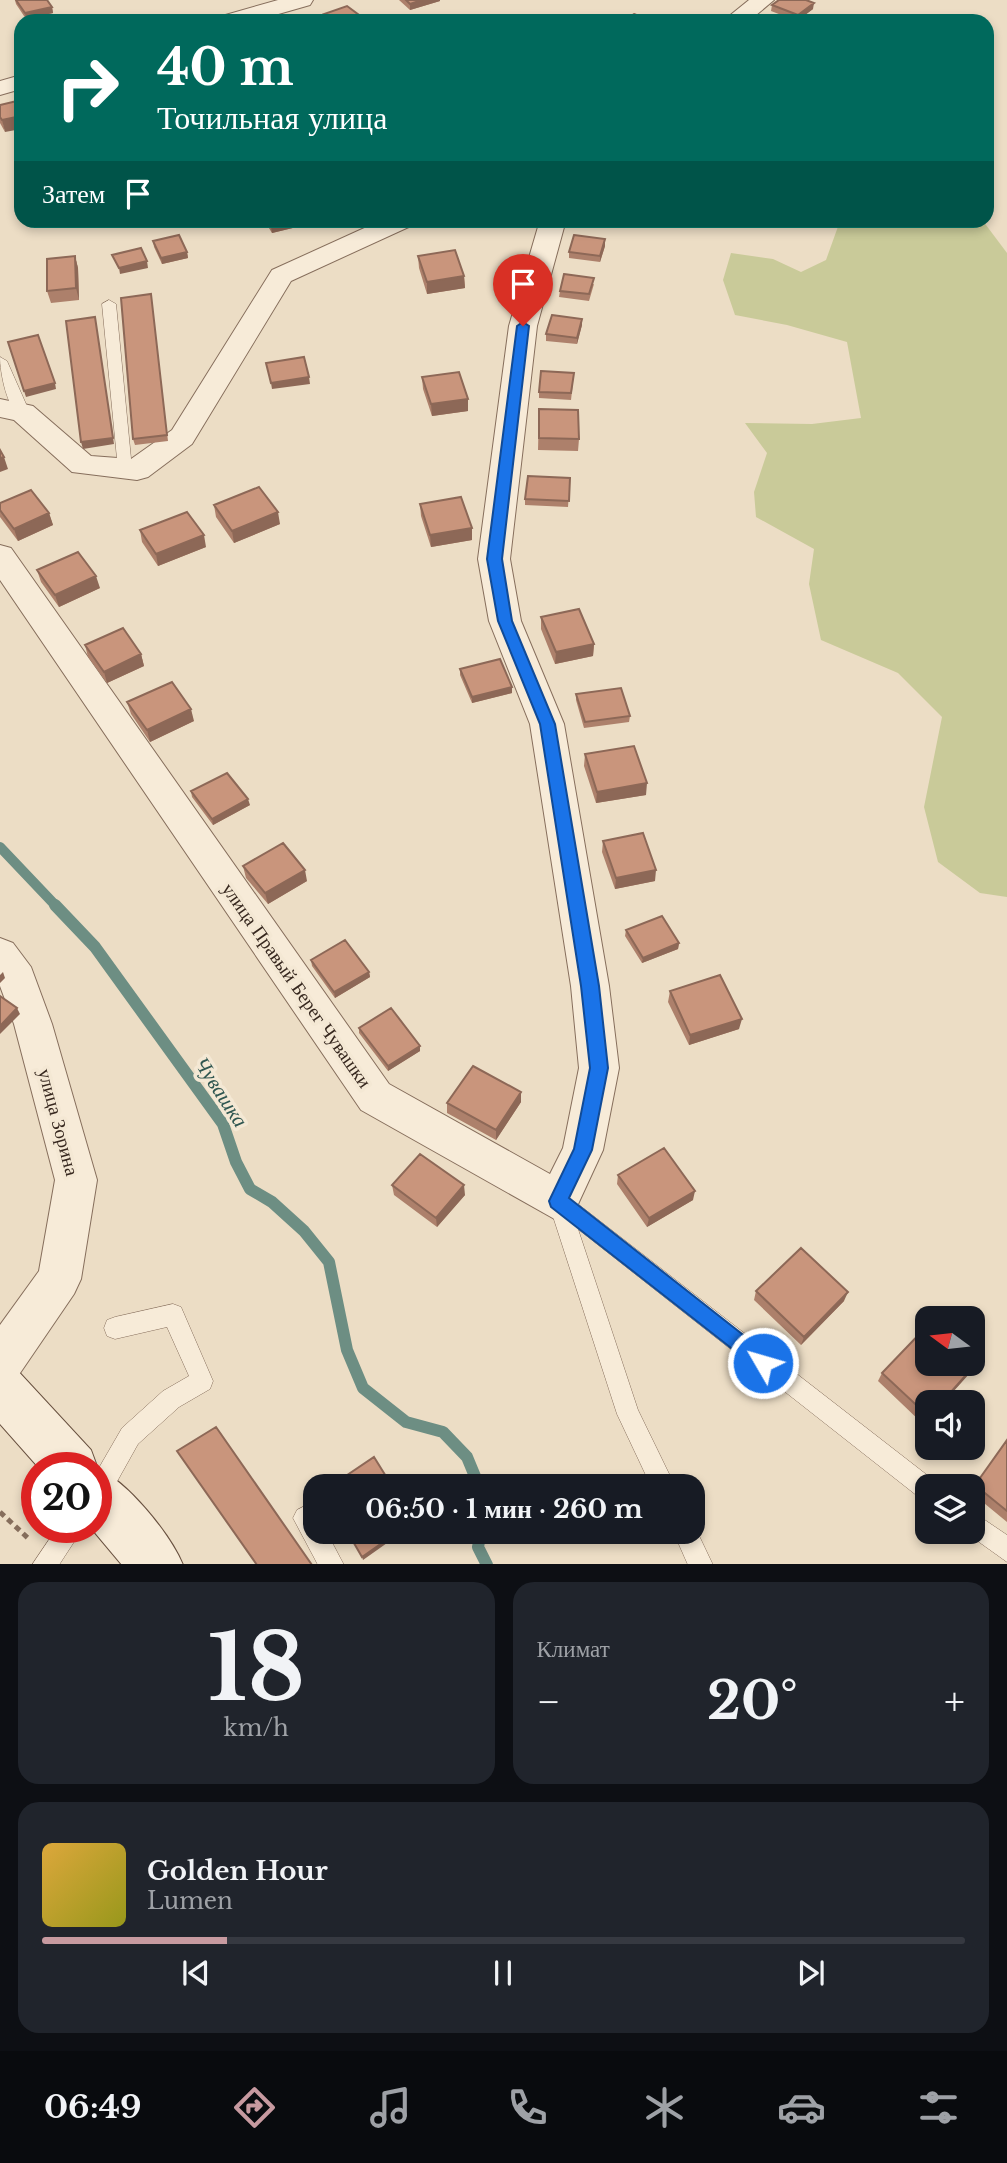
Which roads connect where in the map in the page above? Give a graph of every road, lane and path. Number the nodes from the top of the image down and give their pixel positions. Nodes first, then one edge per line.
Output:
1 (301, 0) edge
2 (763, 0) edge
3 (254, 14) edge
4 (744, 14) edge
5 (386, 228) edge
6 (551, 228) edge
7 (108, 304) dead end
8 (0, 360) edge
9 (12, 411) edge
10 (125, 469) junction
11 (0, 556) edge
12 (0, 954) edge
13 (558, 1201) junction
14 (115, 1328) dead end
15 (0, 1363) edge
16 (0, 1387) edge
17 (59, 1452) edge
18 (112, 1468) edge
19 (657, 1474) edge
20 (915, 1480) edge
21 (112, 1512) edge
22 (985, 1533) edge
23 (60, 1543) edge
24 (320, 1544) edge
25 (691, 1544) edge
26 (1007, 1550) edge
27 (44, 1564) edge
28 (157, 1564) edge
29 (332, 1564) edge
30 (701, 1564) edge

1 - 3 street
2 - 4 street
5 - 10 street
6 - 13 street
7 - 10 lane
8 - 9 lane
9 - 10 street
11 - 13 street, улица Правый Берег Чувашки
12 - 15 street, улица Зорина
13 - 19 lane
13 - 20 lane, улица Правый Берег Чувашки
14 - 18 lane
16 - 17 main road
21 - 28 main road
22 - 26 lane
23 - 27 lane
24 - 29 lane
25 - 30 lane

